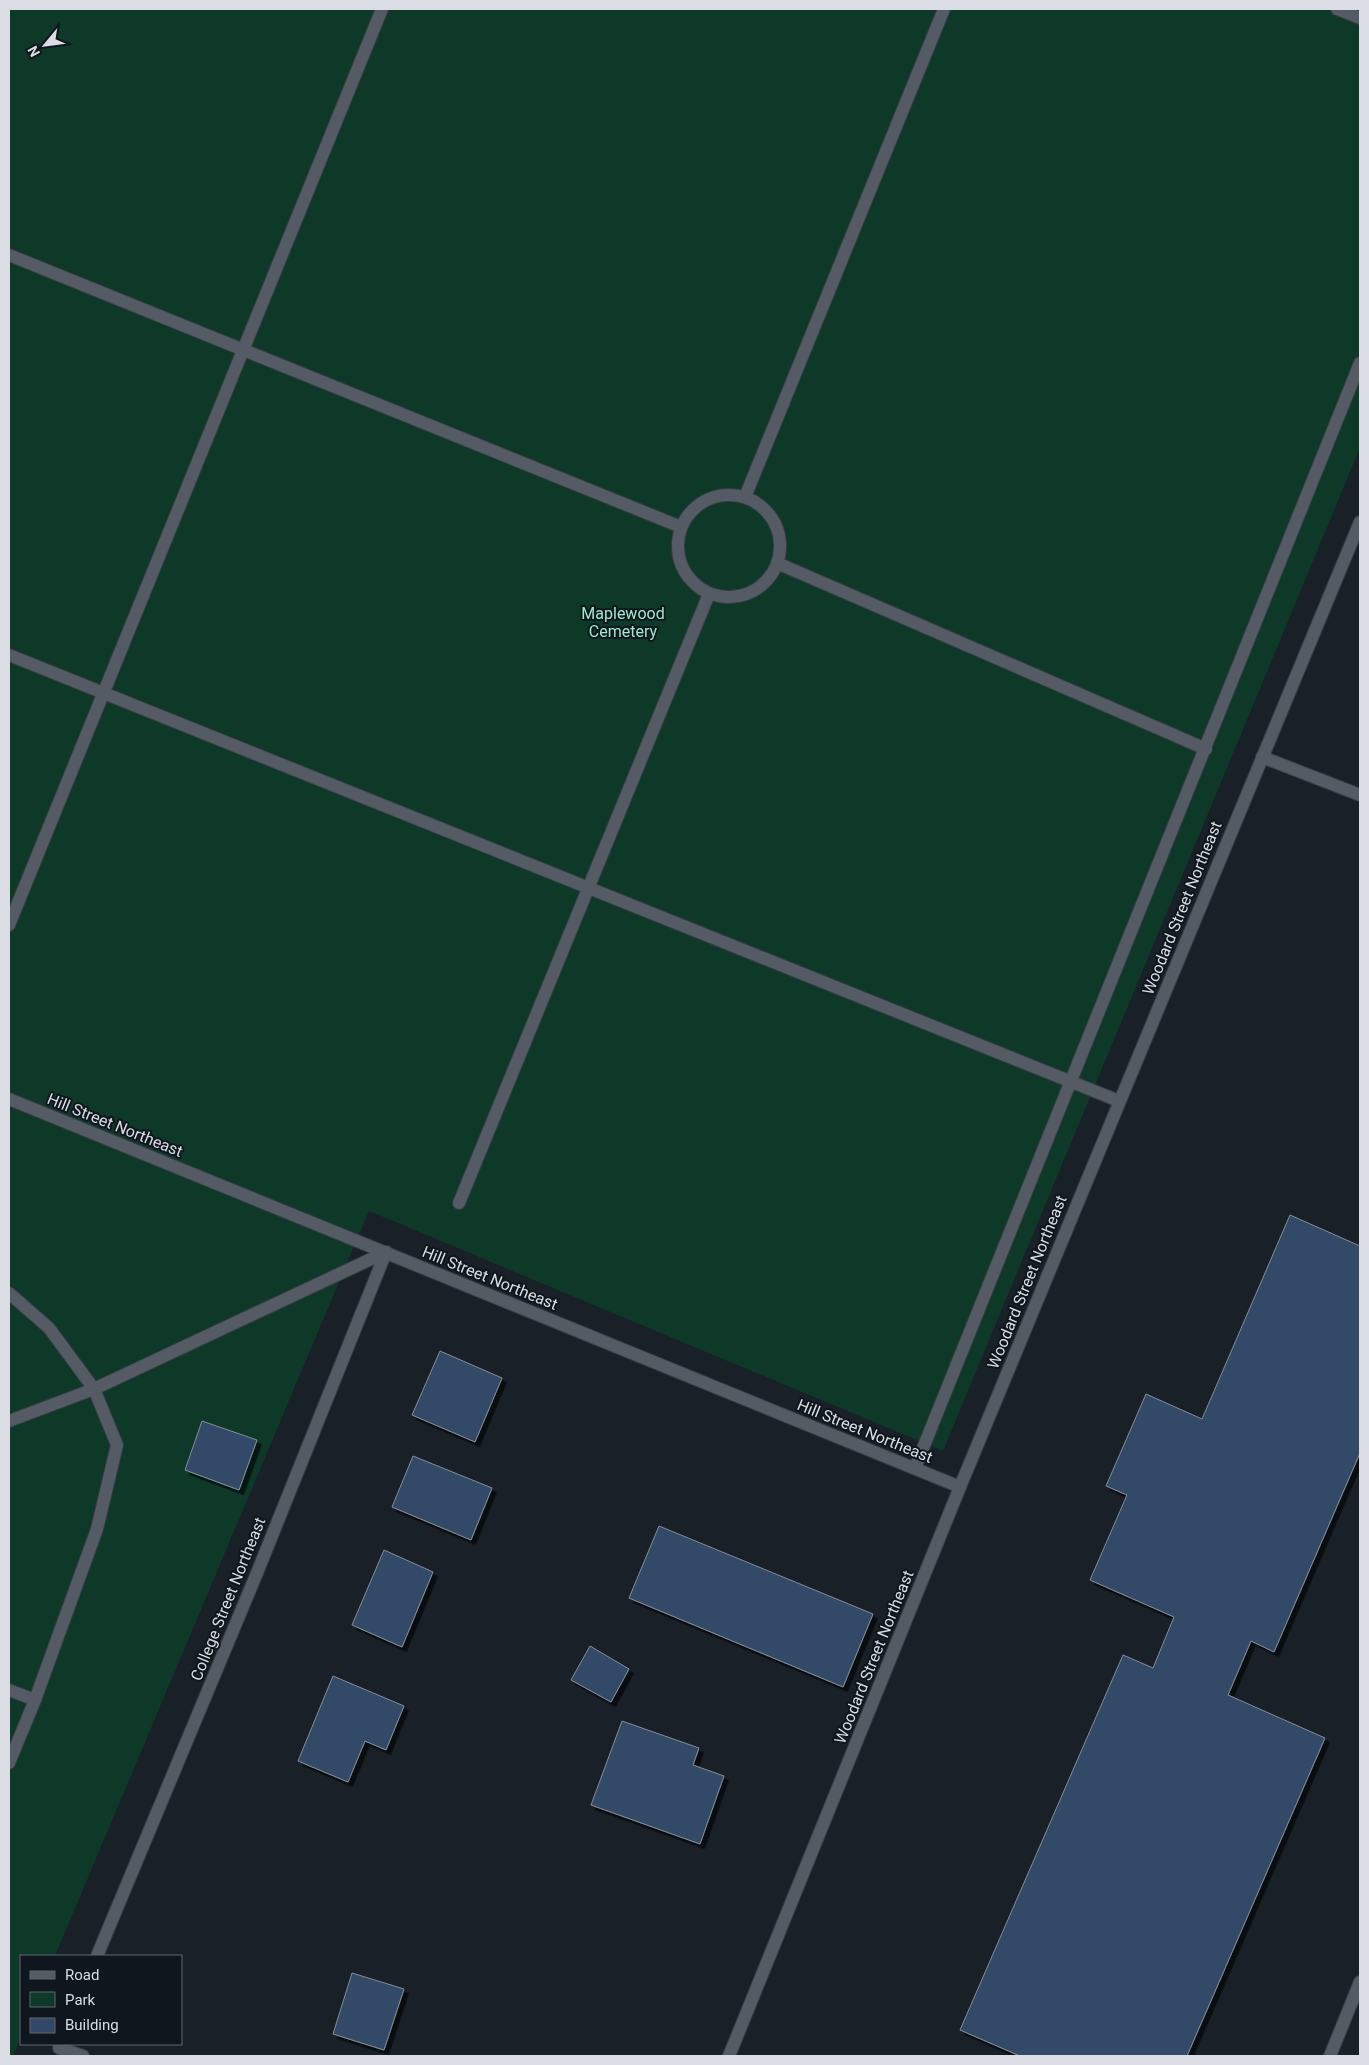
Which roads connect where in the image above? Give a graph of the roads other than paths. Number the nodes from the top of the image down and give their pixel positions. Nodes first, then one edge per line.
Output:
1 (382, 9) edge
2 (944, 9) edge
3 (1337, 9) edge
4 (1360, 18) edge
5 (9, 254) edge
6 (243, 349) junction
7 (1360, 364) edge
8 (745, 497) junction
9 (1360, 522) edge
10 (681, 527) junction
11 (777, 563) junction
12 (709, 594) junction
13 (9, 655) edge
14 (103, 693) junction
15 (1206, 749) junction
16 (1262, 756) junction
17 (1360, 795) edge
18 (588, 888) junction
19 (9, 925) edge
20 (1072, 1082) junction
21 (9, 1099) edge
22 (1119, 1101) junction
23 (458, 1203) dead end
24 (386, 1252) junction
25 (9, 1294) edge
26 (94, 1389) junction
27 (9, 1422) edge
28 (915, 1468) junction
29 (960, 1487) junction
30 (9, 1690) edge
31 (35, 1700) junction
32 (9, 1763) edge
33 (97, 1955) edge
34 (1360, 1982) edge
35 (59, 2049) edge
36 (83, 2056) edge
37 (729, 2056) edge
38 (1330, 2056) edge

1 - 6 street
2 - 8 street
3 - 4 street
5 - 6 street
6 - 10 street
6 - 14 street
7 - 15 street
8 - 10 street
8 - 11 street
9 - 16 street, Woodard Street Northeast
10 - 12 street
11 - 12 street
11 - 15 street
12 - 18 street
13 - 14 street
14 - 18 street
14 - 19 street
15 - 20 street
16 - 17 street
16 - 22 street, Woodard Street Northeast
18 - 20 street
18 - 23 street
20 - 22 street
20 - 28 street
21 - 24 street, Hill Street Northeast
22 - 29 street, Woodard Street Northeast
24 - 26 street
24 - 28 street, Hill Street Northeast
24 - 33 street, College Street Northeast
25 - 26 street
26 - 27 street
26 - 31 street
28 - 29 street, Hill Street Northeast
29 - 37 street, Woodard Street Northeast
30 - 31 street
31 - 32 street
34 - 38 street
35 - 36 street

